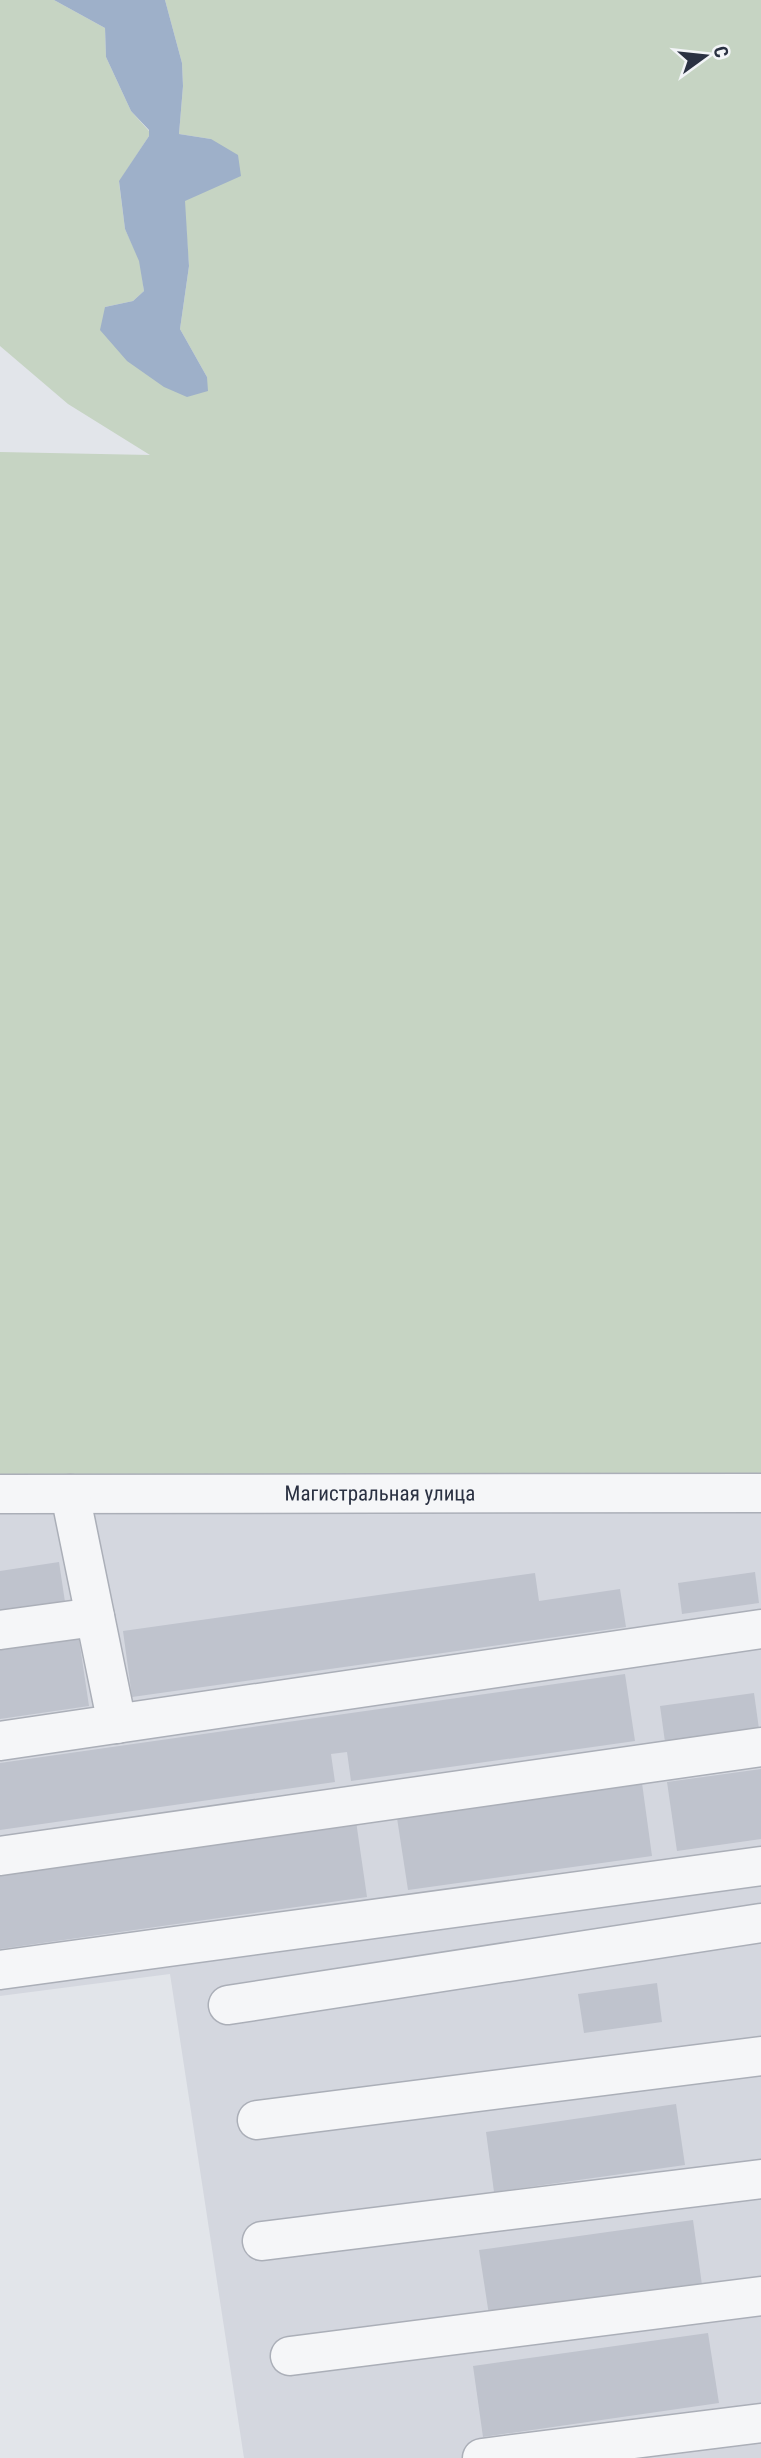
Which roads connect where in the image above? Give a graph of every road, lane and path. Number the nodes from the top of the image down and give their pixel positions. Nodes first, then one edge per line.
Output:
1 (761, 1493) edge
2 (0, 1494) edge
3 (70, 1494) junction
4 (95, 1617) junction
5 (761, 1629) edge
6 (0, 1630) edge
7 (117, 1724) junction
8 (0, 1741) edge
9 (761, 1746) edge
10 (0, 1856) edge
11 (761, 1866) edge
12 (761, 1923) edge
13 (0, 1970) edge
14 (228, 2004) dead end
15 (761, 2056) edge
16 (257, 2120) dead end
17 (761, 2179) edge
18 (262, 2241) dead end
19 (761, 2296) edge
20 (290, 2356) dead end
21 (761, 2423) edge
22 (482, 2458) edge

1 - 3 street, Магистральная улица
2 - 3 street, Магистральная улица
3 - 4 street
4 - 6 street
4 - 7 street
5 - 7 street
7 - 8 street
9 - 10 street
11 - 13 street
12 - 14 street
15 - 16 street
17 - 18 street
19 - 20 street
21 - 22 street

